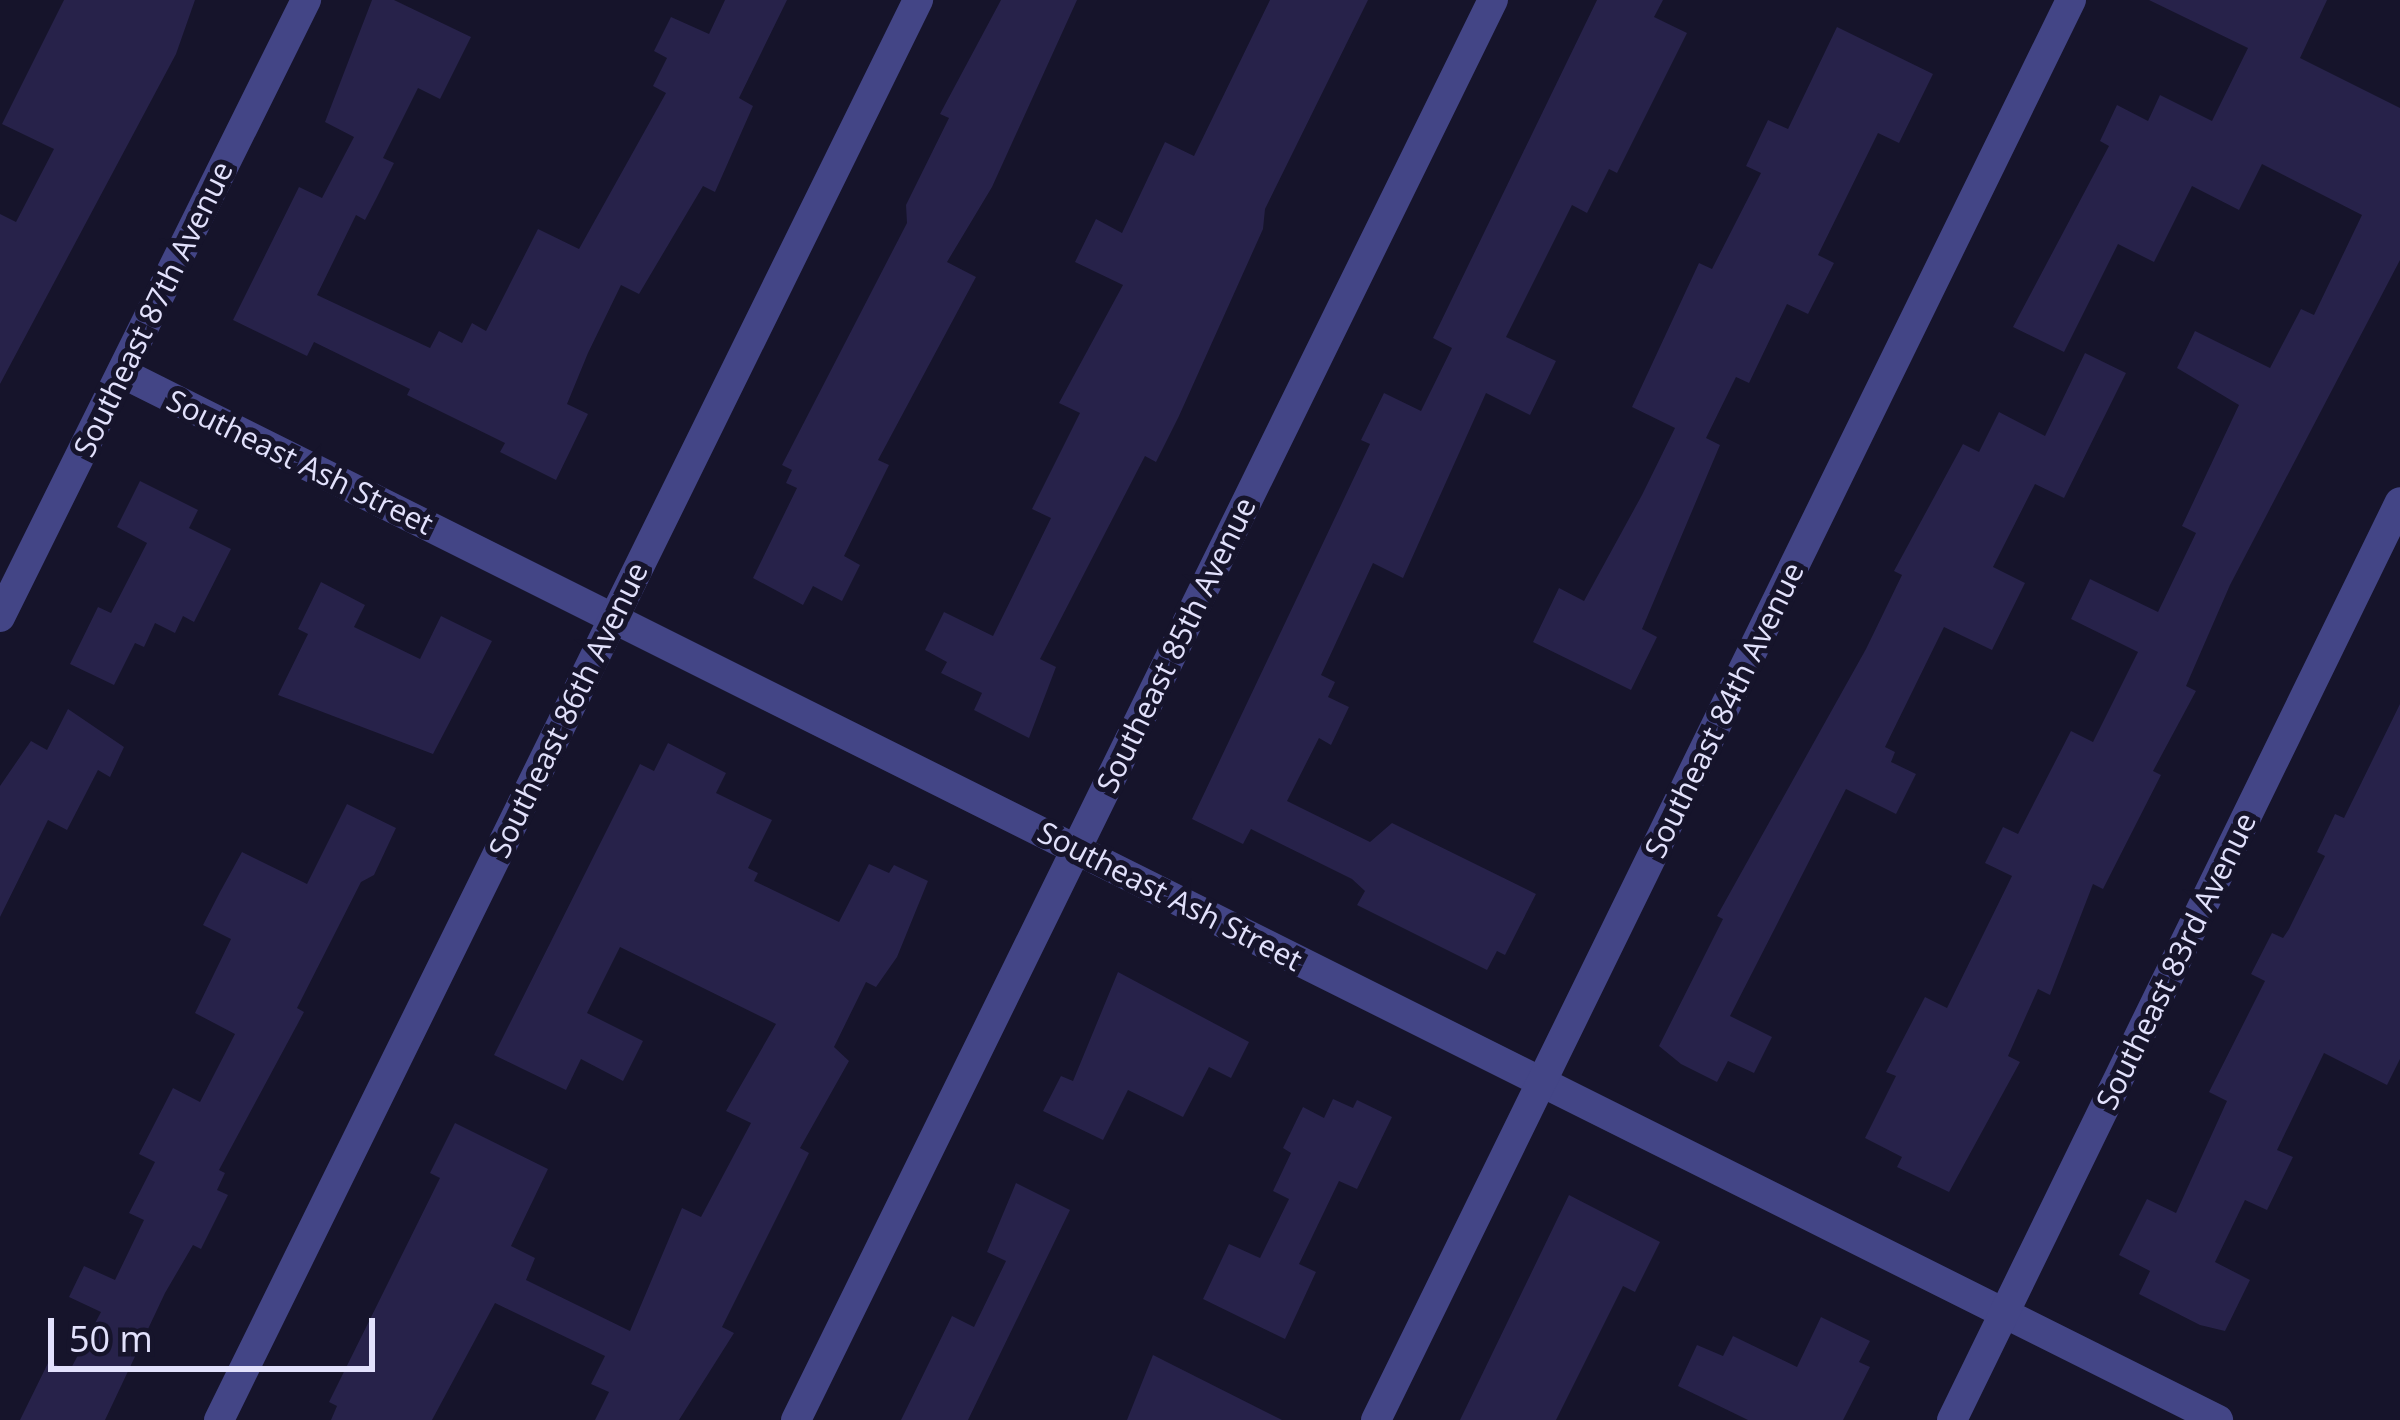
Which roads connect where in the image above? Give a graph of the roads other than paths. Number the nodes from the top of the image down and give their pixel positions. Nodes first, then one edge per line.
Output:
1 (306, 0) edge
2 (918, 0) edge
3 (1493, 0) edge
4 (2072, 0) edge
5 (122, 373) junction
6 (2400, 502) edge
7 (0, 617) edge
8 (614, 618) junction
9 (1076, 849) junction
10 (1541, 1082) junction
11 (2005, 1314) junction
12 (220, 1420) edge
13 (796, 1420) edge
14 (1376, 1420) edge
15 (1952, 1420) edge
16 (2218, 1420) edge

1 - 5 street, Southeast 87th Avenue
2 - 8 street, Southeast 86th Avenue
3 - 9 street, Southeast 85th Avenue
4 - 10 street, Southeast 84th Avenue
5 - 7 street, Southeast 87th Avenue
5 - 8 street, Southeast Ash Street
6 - 11 street, Southeast 83rd Avenue
8 - 9 street, Southeast Ash Street
8 - 12 street, Southeast 86th Avenue
9 - 10 street, Southeast Ash Street
9 - 13 street, Southeast 85th Avenue
10 - 11 street, Southeast Ash Street
10 - 14 street, Southeast 84th Avenue
11 - 15 street, Southeast 83rd Avenue
11 - 16 street, Southeast Ash Street

